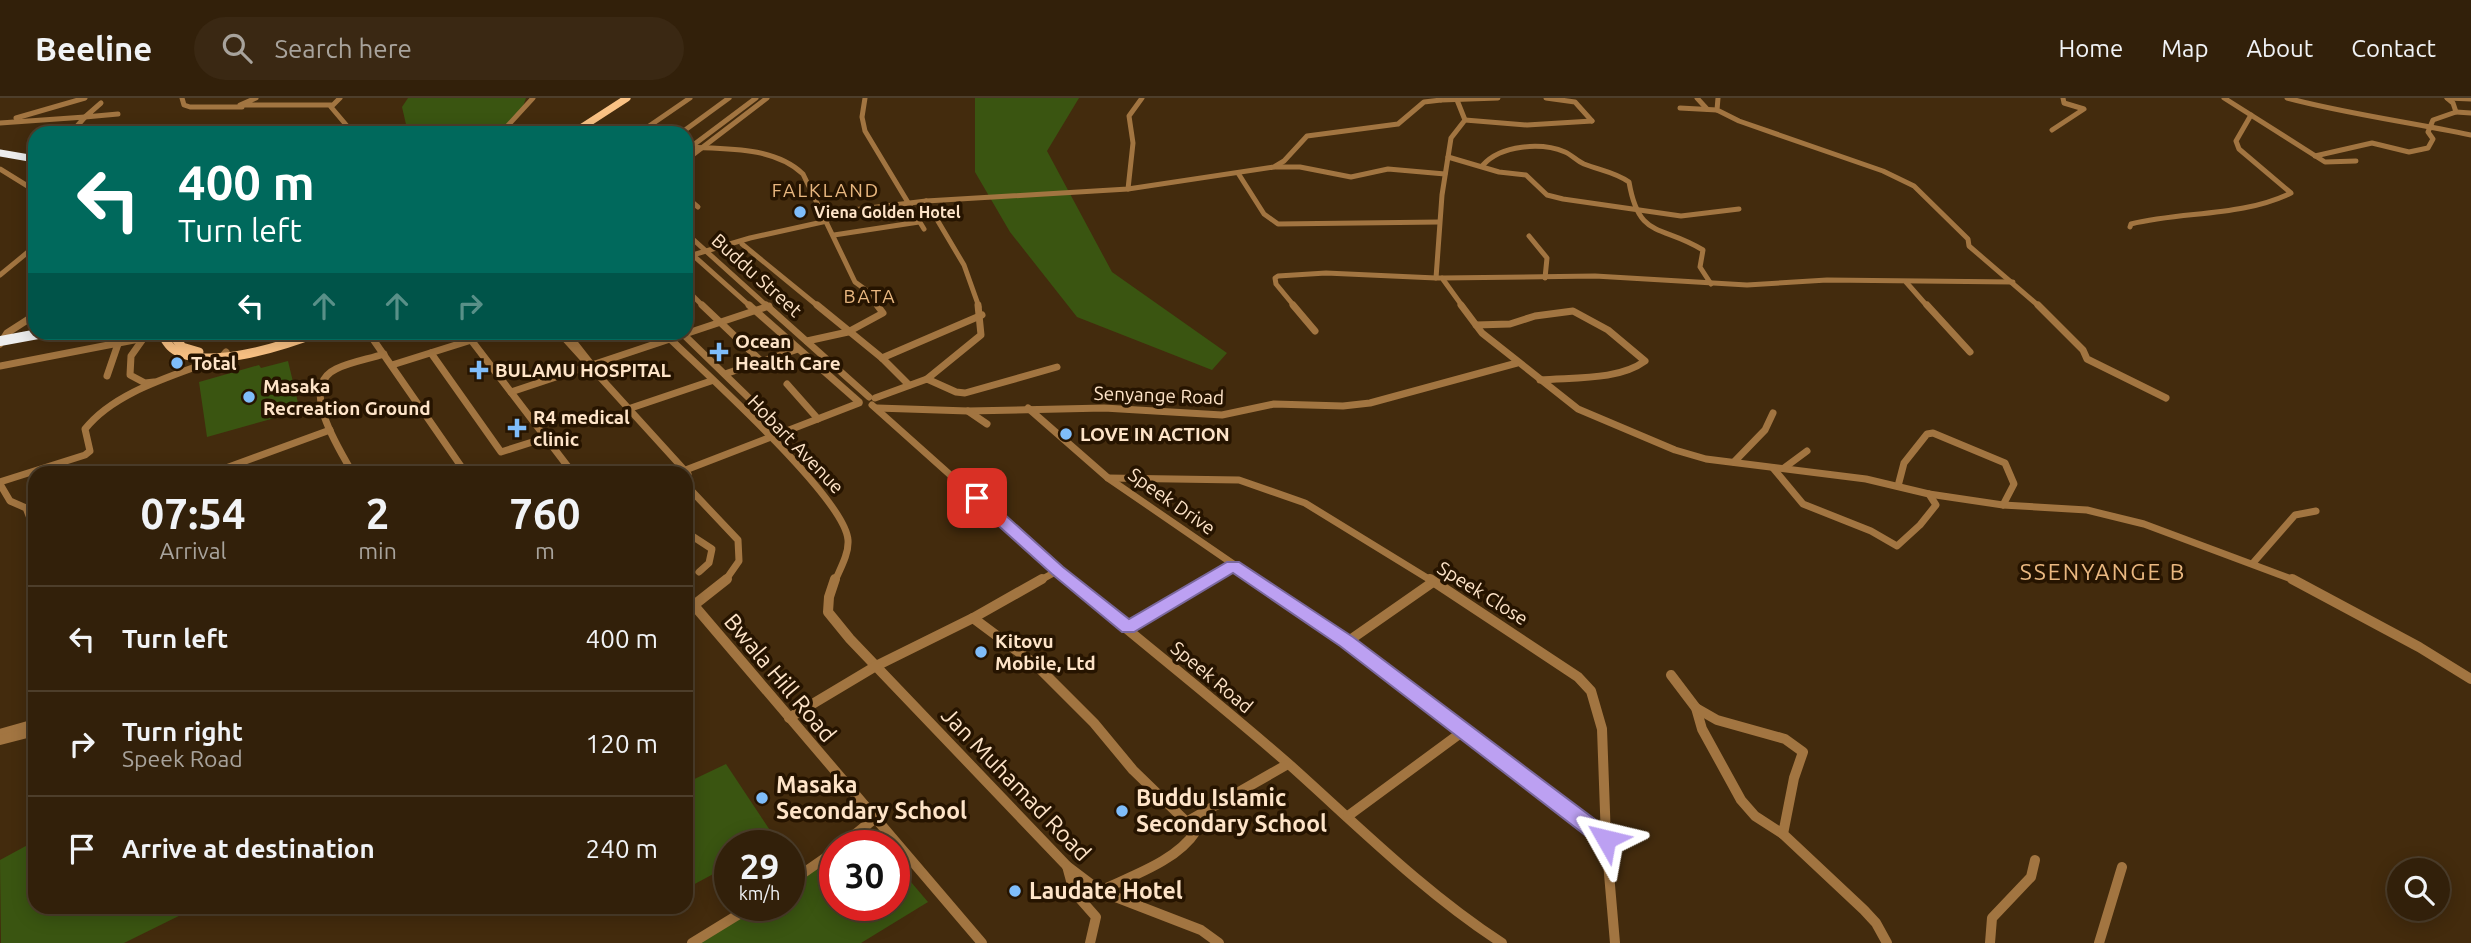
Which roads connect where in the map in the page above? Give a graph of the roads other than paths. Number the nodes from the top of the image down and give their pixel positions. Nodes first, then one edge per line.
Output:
1 (85, 98) edge
2 (182, 98) edge
3 (256, 98) edge
4 (340, 98) edge
5 (533, 98) edge
6 (628, 98) edge
7 (690, 98) edge
8 (729, 98) edge
9 (756, 98) edge
10 (767, 98) edge
11 (865, 98) edge
12 (1142, 98) edge
13 (1499, 98) edge
14 (1546, 98) edge
15 (1697, 98) edge
16 (1718, 98) edge
17 (2063, 98) edge
18 (2224, 98) edge
19 (2287, 98) edge
20 (2447, 98) edge
21 (1441, 99) edge
22 (2471, 99) edge
23 (1457, 100) junction
24 (101, 103) dead end
25 (331, 105) junction
26 (242, 107) junction
27 (1680, 108) dead end
28 (1707, 109) junction
29 (1717, 110) junction
30 (2456, 112) junction
31 (2471, 113) edge
32 (118, 114) dead end
33 (2251, 115) junction
34 (85, 117) junction
35 (1465, 120) junction
36 (0, 123) edge
37 (77, 126) edge
38 (348, 126) edge
39 (508, 126) edge
40 (584, 126) edge
41 (649, 126) edge
42 (691, 126) edge
43 (2430, 127) junction
44 (2052, 130) dead end
45 (2471, 135) edge
46 (693, 144) edge
47 (693, 148) edge
48 (699, 148) junction
49 (0, 153) edge
50 (693, 154) edge
51 (2315, 156) junction
52 (1448, 157) junction
53 (28, 158) edge
54 (2356, 161) dead end
55 (1483, 165) junction
56 (1273, 167) junction
57 (0, 169) edge
58 (1238, 173) junction
59 (1445, 174) junction
60 (28, 186) edge
61 (1128, 189) junction
62 (926, 201) junction
63 (693, 202) edge
64 (906, 203) junction
65 (698, 206) dead end
66 (1739, 209) dead end
67 (1635, 210) junction
68 (821, 214) junction
69 (919, 222) junction
70 (1439, 222) junction
71 (828, 223) junction
72 (2130, 227) dead end
73 (924, 229) dead end
74 (834, 234) junction
75 (1529, 236) dead end
76 (693, 239) edge
77 (742, 244) junction
78 (28, 252) edge
79 (708, 253) junction
80 (693, 255) edge
81 (693, 259) edge
82 (0, 275) edge
83 (1439, 278) junction
84 (1545, 278) junction
85 (1906, 282) junction
86 (2013, 282) junction
87 (1712, 284) junction
88 (693, 296) edge
89 (769, 306) junction
90 (755, 311) junction
91 (982, 316) junction
92 (28, 319) edge
93 (721, 322) junction
94 (1476, 325) junction
95 (693, 331) edge
96 (1315, 331) dead end
97 (848, 332) junction
98 (28, 336) edge
99 (138, 340) edge
100 (142, 340) edge
101 (168, 340) edge
102 (292, 340) edge
103 (374, 340) edge
104 (472, 340) joint
105 (567, 340) edge
106 (572, 340) edge
107 (669, 340) joint
108 (688, 340) edge
109 (807, 341) junction
110 (1, 342) edge
111 (118, 344) junction
112 (798, 349) junction
113 (1970, 352) dead end
114 (431, 353) junction
115 (384, 354) junction
116 (224, 355) junction
117 (882, 358) junction
118 (762, 362) junction
119 (1517, 363) junction
120 (392, 365) junction
121 (0, 366) edge
122 (592, 367) junction
123 (1057, 367) dead end
124 (725, 374) junction
125 (107, 376) dead end
126 (926, 379) junction
127 (1540, 380) junction
128 (711, 381) junction
129 (161, 382) junction
130 (787, 384) dead end
131 (909, 385) junction
132 (511, 392) junction
133 (2166, 398) dead end
134 (867, 403) junction
135 (1028, 408) junction
136 (628, 409) junction
137 (968, 411) junction
138 (1773, 413) dead end
139 (818, 419) junction
140 (987, 424) dead end
141 (330, 430) junction
142 (786, 434) junction
143 (545, 438) junction
144 (772, 439) junction
145 (1807, 451) dead end
146 (1734, 462) junction
147 (52, 466) edge
148 (231, 466) edge
149 (349, 466) edge
150 (461, 466) edge
151 (567, 466) edge
152 (679, 466) edge
153 (1773, 468) junction
154 (1784, 468) junction
155 (693, 470) edge
156 (28, 474) edge
157 (1108, 478) junction
158 (0, 483) edge
159 (1898, 486) junction
160 (693, 492) edge
161 (1929, 494) junction
162 (2003, 505) junction
163 (2316, 511) dead end
164 (28, 513) edge
165 (693, 537) edge
166 (2253, 563) junction
167 (1233, 566) junction
168 (1058, 571) junction
169 (699, 572) dead end
170 (1433, 582) junction
171 (694, 605) joint
172 (972, 618) junction
173 (1128, 628) junction
174 (1346, 642) junction
175 (876, 666) junction
176 (1671, 675) dead end
177 (2471, 679) edge
178 (1696, 708) junction
179 (789, 718) junction
180 (28, 726) edge
181 (1462, 732) junction
182 (28, 733) edge
183 (0, 734) edge
184 (0, 740) edge
185 (1288, 764) junction
186 (1348, 816) junction
187 (874, 819) junction
188 (1188, 821) junction
189 (860, 830) edge
190 (1783, 834) junction
191 (1606, 839) junction
192 (2035, 860) dead end
193 (1067, 866) junction
194 (2122, 867) dead end
195 (1100, 891) junction
196 (728, 921) edge
197 (692, 943) edge
198 (982, 943) edge
199 (1090, 943) edge
200 (1219, 943) edge
201 (1502, 943) edge
202 (1615, 943) edge
203 (1886, 943) edge
204 (1990, 943) edge
205 (2099, 943) edge

1 - 36 street
2 - 26 street
3 - 26 street
4 - 25 street
5 - 39 street
6 - 40 main road
7 - 41 street
8 - 42 street
9 - 46 street
10 - 48 street
11 - 64 street
12 - 61 street
13 - 23 street
14 - 35 street
15 - 28 street
16 - 29 street
17 - 44 street
18 - 33 street
19 - 43 street
20 - 22 street
20 - 30 street
21 - 23 street
21 - 56 street
23 - 35 street
24 - 34 street
25 - 26 street
25 - 38 street
27 - 28 street
28 - 29 street
29 - 86 street
30 - 31 street
30 - 43 street
32 - 34 street
33 - 51 street
33 - 72 street
34 - 36 street
34 - 37 street
35 - 52 street
43 - 45 street
43 - 51 street
47 - 48 street
48 - 50 street
48 - 68 street
49 - 53 highway
51 - 54 street
52 - 55 street
52 - 59 street
55 - 67 street
55 - 67 street
56 - 58 street
56 - 59 street
57 - 60 street
58 - 61 street
58 - 70 street
59 - 70 street
61 - 62 street
62 - 64 street
62 - 91 street
63 - 65 street
64 - 68 street
64 - 69 street
66 - 67 street
67 - 87 street
68 - 71 street
69 - 73 street
69 - 74 street
70 - 83 street
71 - 74 street
71 - 77 street
71 - 79 street
74 - 97 street
75 - 84 street
76 - 79 street, Buddu Street
77 - 79 street
77 - 97 street
78 - 82 street
79 - 80 street
79 - 89 street, Buddu Street
81 - 90 street
83 - 84 street
83 - 94 street
83 - 96 street
84 - 87 street
85 - 86 street
85 - 87 street
85 - 113 street
86 - 133 street
88 - 93 street
89 - 90 street
89 - 109 street, Buddu Street
90 - 93 street
90 - 112 street
91 - 117 street
91 - 126 street
92 - 110 street
93 - 95 street
93 - 118 street
94 - 119 street
94 - 127 street
97 - 109 street
97 - 117 street
98 - 110 highway
99 - 111 street
100 - 129 street
101 - 116 main road
102 - 116 main road
103 - 115 street
104 - 114 street
104 - 132 street
105 - 122 street
106 - 122 street
107 - 122 street
107 - 128 street, Hobart Avenue
108 - 124 street, Hobart Avenue
109 - 134 street, Buddu Street
111 - 121 street
111 - 125 street
112 - 118 street
112 - 134 street
114 - 120 street
114 - 143 street
115 - 120 street
115 - 141 street
116 - 129 street
117 - 131 street
118 - 124 street
119 - 127 street
119 - 135 street, Senyange Road
120 - 150 street
122 - 132 street
122 - 136 street
123 - 126 street
124 - 142 street, Hobart Avenue
126 - 131 street
127 - 146 street
128 - 136 street
128 - 144 street, Hobart Avenue
129 - 147 street
130 - 139 street
131 - 134 street
132 - 143 street
134 - 137 street, Senyange Road
134 - 139 street
134 - 142 street
134 - 168 street, Speek Road
135 - 137 street, Senyange Road
135 - 157 street, Speek Drive
136 - 152 street
137 - 140 street
138 - 146 street
139 - 142 street
141 - 148 street
141 - 149 street
142 - 144 street
143 - 151 street
144 - 155 street
144 - 175 street, Hobart Avenue
145 - 154 street
146 - 153 street
153 - 154 street
153 - 161 street
154 - 159 street
156 - 158 street
157 - 167 street, Speek Drive
157 - 170 street, Speek Close
158 - 164 street
159 - 161 street
159 - 162 street
160 - 171 street
161 - 162 street
162 - 166 street
163 - 166 street
165 - 169 street
166 - 177 street
167 - 173 street
167 - 174 street, Speek Drive
168 - 172 street
168 - 173 street, Speek Road
170 - 174 street
170 - 191 street, Speek Close
171 - 179 street, Bwala Hill Road
172 - 175 street
172 - 188 street
173 - 185 street, Speek Road
174 - 181 street, Speek Drive
175 - 179 street
175 - 193 street, Jan Muhamad Road
176 - 178 street
178 - 190 street
178 - 190 street
179 - 187 street, Bwala Hill Road
180 - 183 street
181 - 186 street
181 - 191 street, Speek Drive
182 - 184 street
185 - 186 street, Speek Road
185 - 188 street
186 - 201 street, Speek Road
187 - 189 street
187 - 198 street, Bwala Hill Road
188 - 195 street
190 - 203 street
191 - 202 street, Speek Close
192 - 204 street
193 - 195 street, Jan Muhamad Road
193 - 199 street
194 - 205 street
195 - 200 street, Jan Muhamad Road
196 - 197 street

